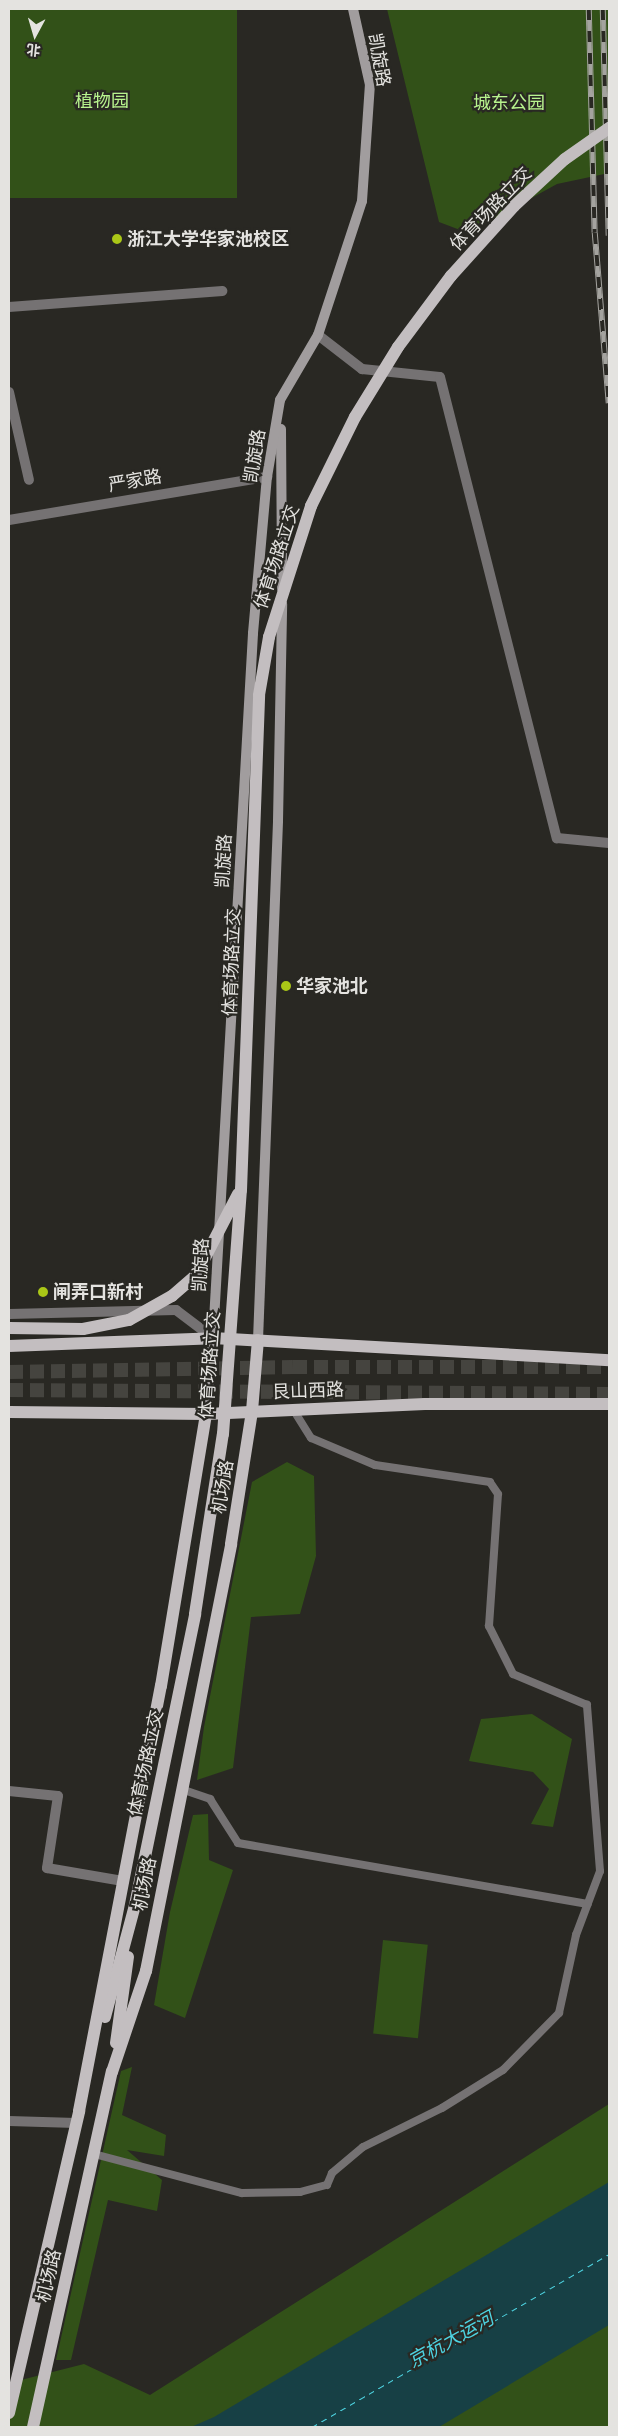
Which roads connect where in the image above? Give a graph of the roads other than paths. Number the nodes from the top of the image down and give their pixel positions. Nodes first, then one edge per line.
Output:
1 (353, 9) edge
2 (609, 128) edge
3 (222, 291) dead end
4 (9, 306) edge
5 (318, 335) junction
6 (9, 392) edge
7 (280, 400) junction
8 (268, 478) junction
9 (29, 480) dead end
10 (9, 520) edge
11 (609, 843) edge
12 (241, 1190) junction
13 (9, 1314) edge
14 (9, 1328) edge
15 (213, 1338) junction
16 (258, 1340) junction
17 (9, 1346) edge
18 (609, 1360) edge
19 (609, 1404) edge
20 (293, 1409) junction
21 (252, 1411) junction
22 (9, 1412) edge
23 (206, 1414) junction
24 (181, 1789) junction
25 (9, 1791) edge
26 (123, 1881) junction
27 (588, 1904) junction
28 (135, 1905) junction
29 (112, 2072) junction
30 (77, 2117) junction
31 (9, 2121) edge
32 (94, 2154) junction
33 (9, 2413) edge
34 (33, 2427) edge

1 - 5 main road, 凯旋路
2 - 12 main road, 体育场路立交, bridge
3 - 4 street
5 - 7 main road, 凯旋路
5 - 11 street
6 - 9 street
7 - 8 main road, 凯旋路
7 - 16 main road, 凯旋路
8 - 10 street, 严家路
8 - 15 main road, 凯旋路
12 - 14 main road, bridge
12 - 28 main road, 体育场路立交, bridge
13 - 15 street
15 - 16 main road
15 - 17 main road
15 - 23 main road, 凯旋路
16 - 18 main road
16 - 21 main road, 机场路
19 - 20 main road, 艮山西路
20 - 21 main road, 艮山西路
20 - 27 lane
21 - 23 main road, 艮山西路
21 - 24 main road, 机场路
22 - 23 main road, 艮山西路
23 - 26 main road, 机场路
24 - 27 lane
24 - 29 main road, 机场路
25 - 26 street
26 - 30 main road, 机场路
27 - 32 lane
28 - 29 main road, 体育场路立交
28 - 30 main road, 体育场路立交
29 - 32 main road, 机场路
30 - 31 street
30 - 33 main road, 机场路
32 - 34 main road, 机场路

